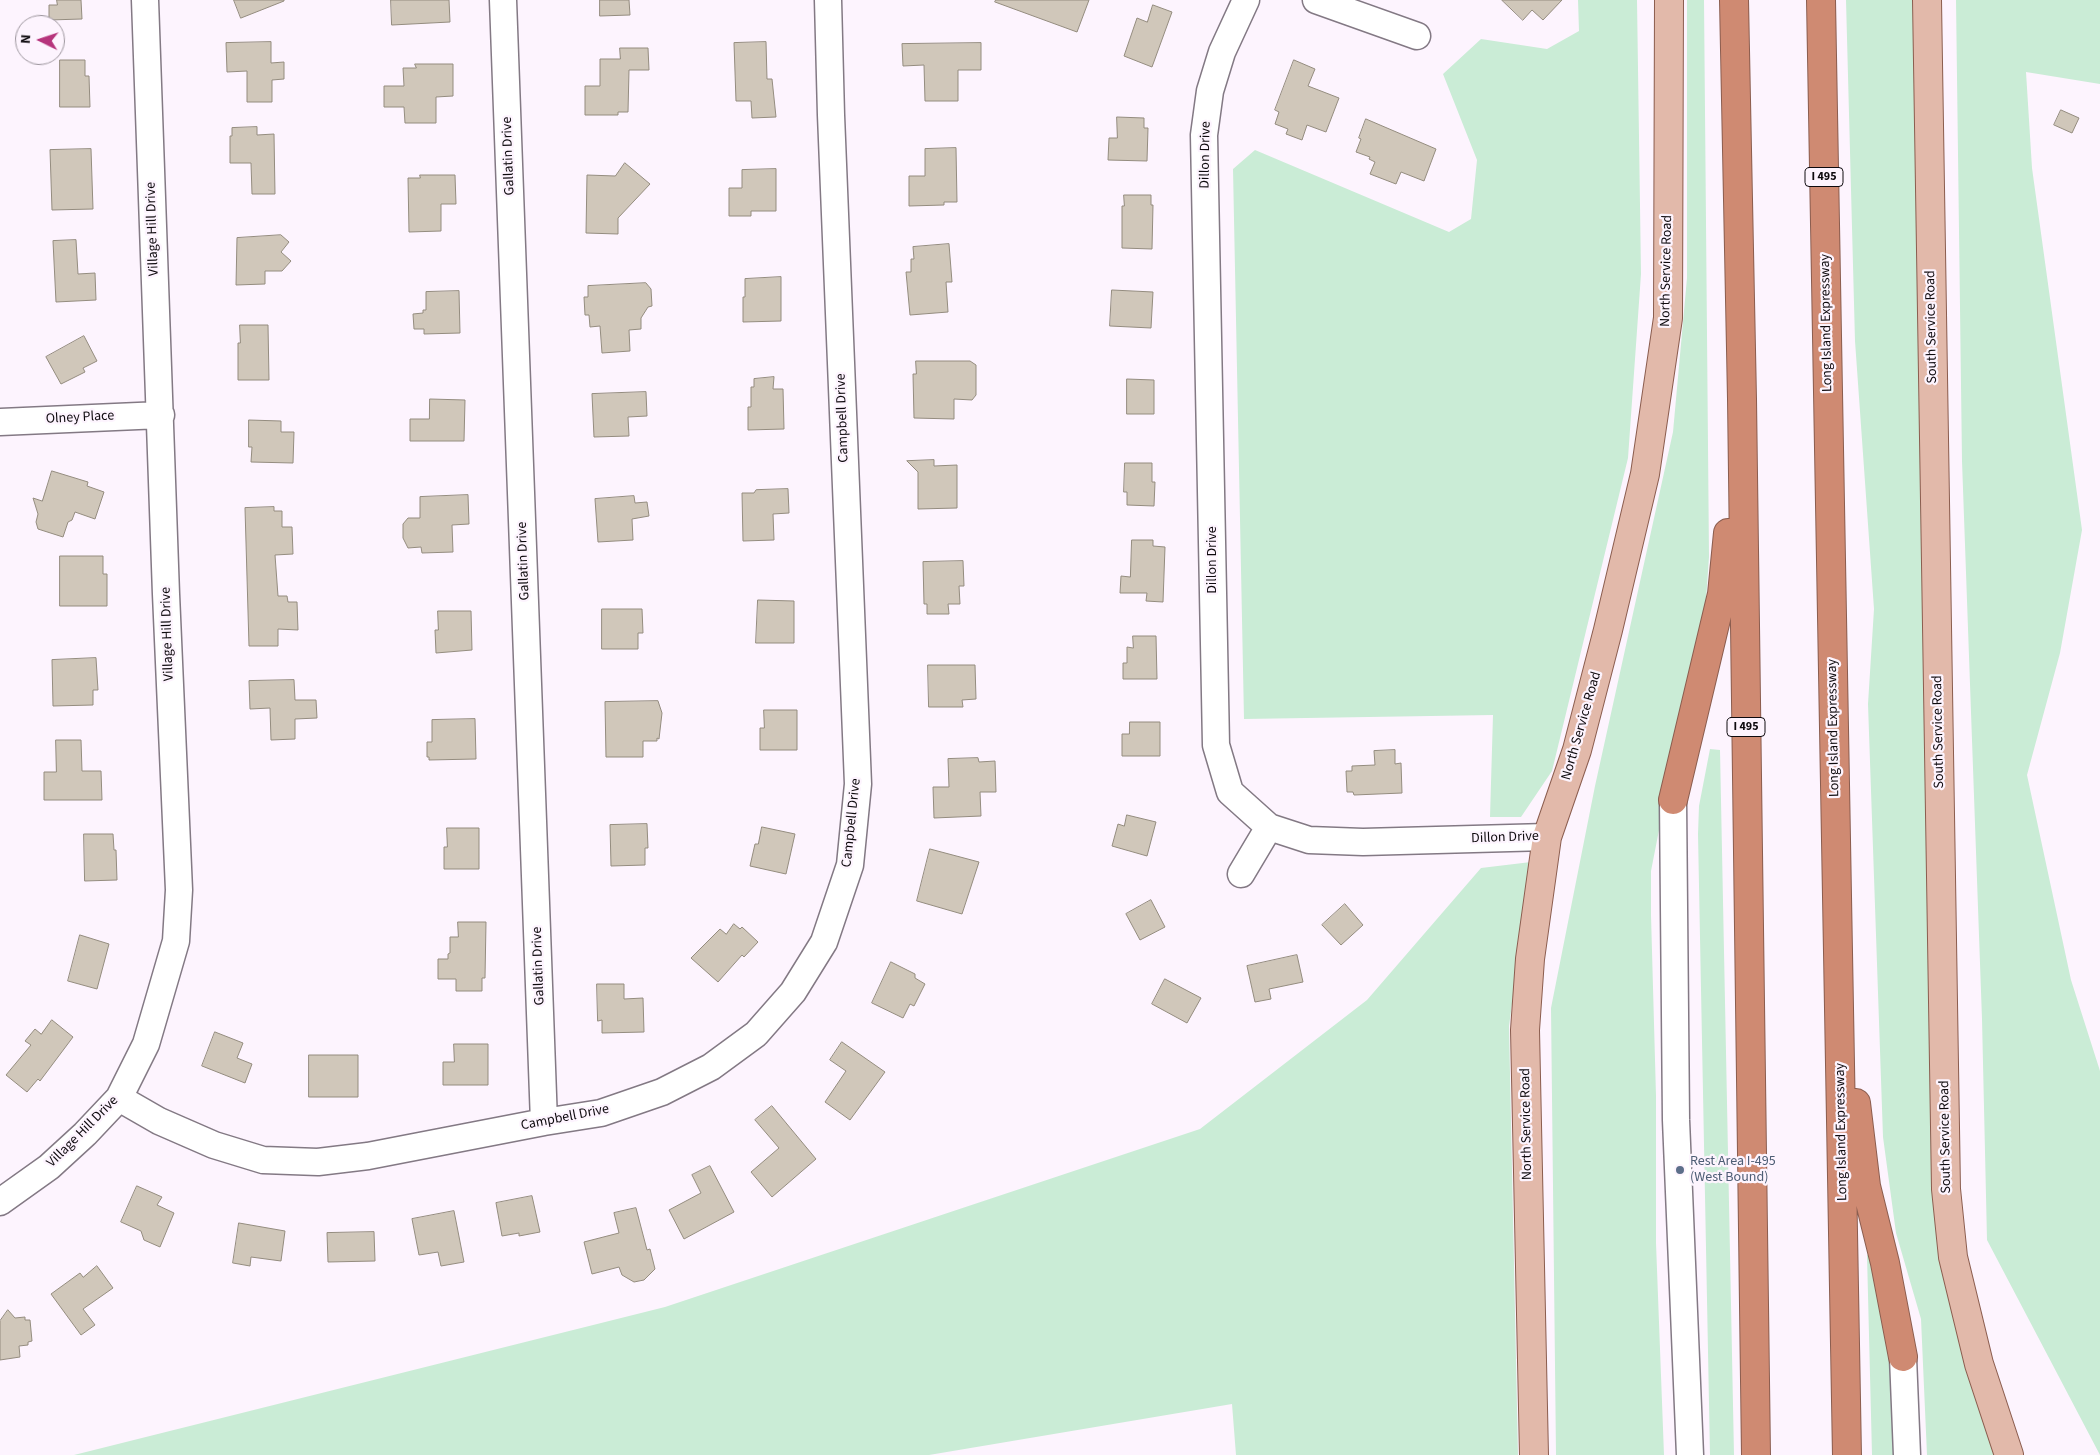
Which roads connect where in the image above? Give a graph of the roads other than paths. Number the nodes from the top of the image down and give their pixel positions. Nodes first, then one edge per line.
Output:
1 (145, 0) edge
2 (503, 0) edge
3 (828, 0) edge
4 (1246, 0) edge
5 (1316, 0) edge
6 (1669, 0) edge
7 (1734, 0) edge
8 (1821, 0) edge
9 (1926, 0) edge
10 (1416, 36) dead end
11 (1742, 400) junction
12 (161, 415) junction
13 (0, 422) edge
14 (1673, 800) joint
15 (1269, 827) junction
16 (1547, 836) junction
17 (1241, 874) dead end
18 (1839, 985) junction
19 (119, 1098) junction
20 (544, 1122) junction
21 (0, 1202) edge
22 (1903, 1357) joint
23 (1534, 1455) edge
24 (1690, 1455) edge
25 (1756, 1455) edge
26 (1848, 1455) edge
27 (1907, 1455) edge
28 (2009, 1455) edge

1 - 12 street, Village Hill Drive
2 - 20 street, Gallatin Drive
3 - 20 street, Campbell Drive
4 - 15 street, Dillon Drive
5 - 10 street
6 - 16 main road, North Service Road
7 - 11 highway, I 495
8 - 18 highway, Long Island Expressway / I 495
9 - 28 main road, South Service Road
11 - 14 highway
11 - 25 highway, I 495
12 - 13 street, Olney Place
12 - 19 street, Village Hill Drive
14 - 24 street
15 - 16 street, Dillon Drive
15 - 17 street
16 - 23 main road, North Service Road
18 - 22 highway
18 - 26 highway, Long Island Expressway / I 495
19 - 20 street, Campbell Drive
19 - 21 street, Village Hill Drive
22 - 27 street

